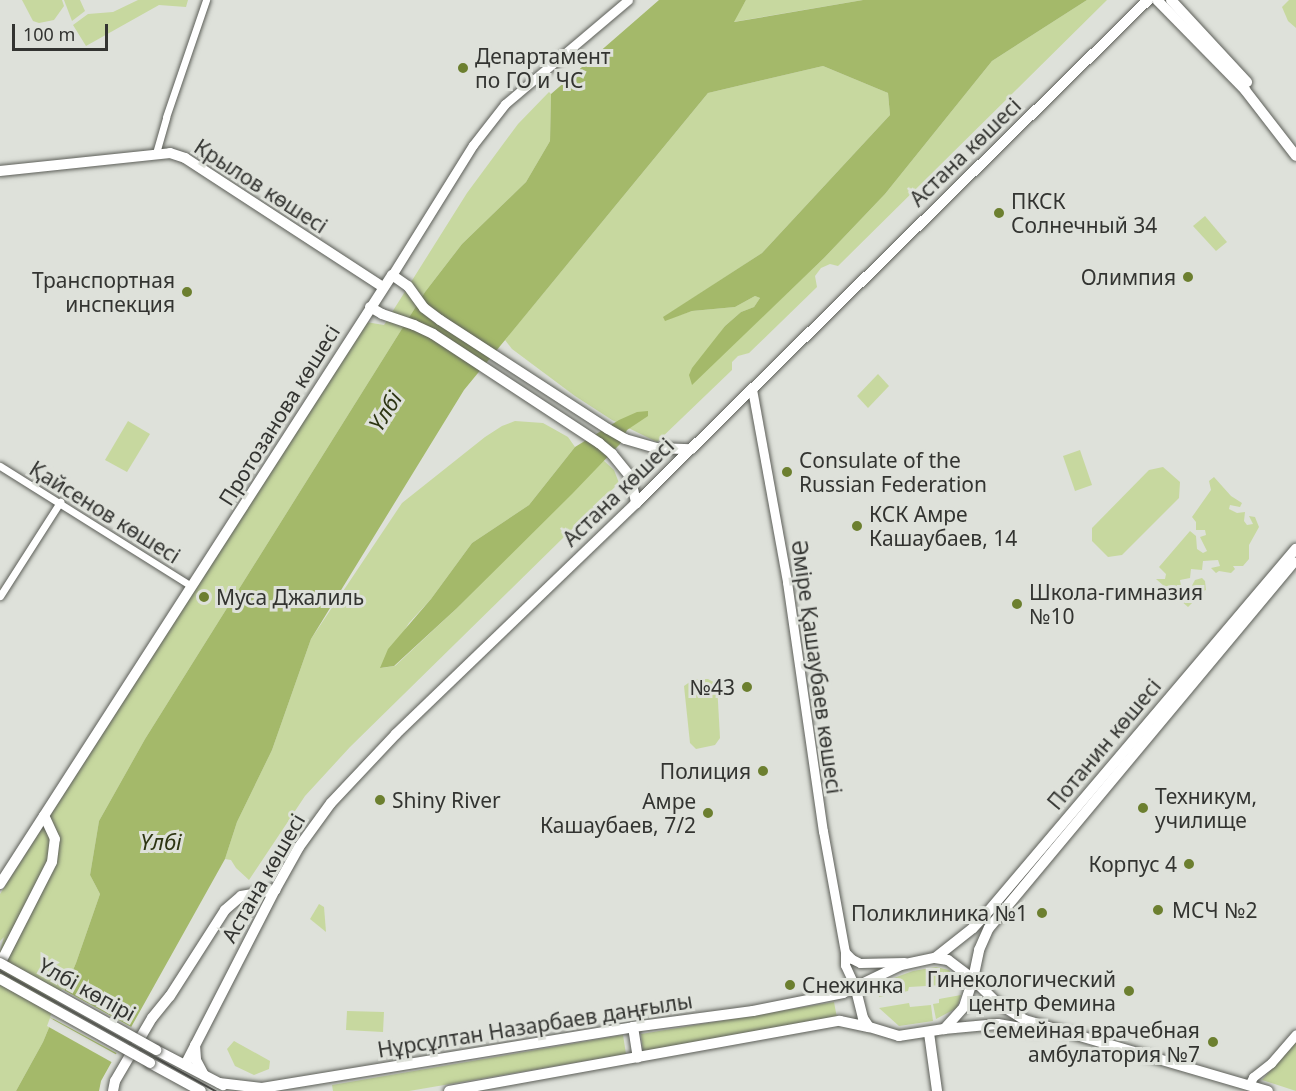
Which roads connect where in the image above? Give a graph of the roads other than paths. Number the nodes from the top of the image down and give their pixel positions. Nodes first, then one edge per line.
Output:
1 (206, 0) edge
2 (628, 0) edge
3 (1148, 0) edge
4 (1157, 0) edge
5 (1171, 0) edge
6 (1296, 142) edge
7 (156, 153) junction
8 (1296, 156) edge
9 (0, 171) edge
10 (392, 275) junction
11 (383, 287) junction
12 (370, 307) junction
13 (752, 389) junction
14 (691, 449) junction
15 (0, 466) edge
16 (60, 502) junction
17 (636, 503) junction
18 (1296, 549) edge
19 (1296, 560) edge
20 (191, 586) junction
21 (0, 596) edge
22 (44, 815) junction
23 (0, 884) edge
24 (275, 890) junction
25 (845, 952) junction
26 (935, 958) junction
27 (913, 962) junction
28 (0, 963) edge
29 (973, 979) junction
30 (0, 980) edge
31 (856, 989) junction
32 (633, 1027) junction
33 (869, 1027) junction
34 (944, 1029) junction
35 (929, 1033) junction
36 (1296, 1034) edge
37 (195, 1045) junction
38 (638, 1058) junction
39 (185, 1065) junction
40 (204, 1075) junction
41 (219, 1083) junction
42 (305, 1086) edge
43 (1255, 1089) edge
44 (113, 1091) edge
45 (201, 1091) edge
46 (234, 1091) edge
47 (449, 1091) edge
48 (937, 1091) edge

1 - 7 street
2 - 10 street, Протозанова көшесі
3 - 13 main road, Астана көшесі
4 - 8 main road
5 - 6 main road
7 - 9 main road, Крылов көшесі
7 - 11 main road, Крылов көшесі
10 - 11 main road, Протозанова көшесі
10 - 14 main road
11 - 12 main road, Протозанова көшесі
12 - 17 main road
12 - 20 main road, Протозанова көшесі
13 - 14 main road, Астана көшесі
13 - 25 street, Әміре Қашаубаев көшесі
14 - 17 main road, Астана көшесі
15 - 16 street, Қайсенов көшесі
16 - 20 street, Қайсенов көшесі
16 - 21 street
17 - 24 main road, Астана көшесі
18 - 26 main road, Потанин көшесі
19 - 29 main road, Потанин көшесі
20 - 22 main road, Протозанова көшесі
22 - 23 main road, Протозанова көшесі
22 - 28 main road
24 - 37 main road, Астана көшесі
24 - 44 main road
25 - 27 street
25 - 31 street, Әміре Қашаубаев көшесі
26 - 27 main road, Нұрсұлтан Назарбаев даңғылы
26 - 29 main road
27 - 31 main road, Нұрсұлтан Назарбаев даңғылы
28 - 39 main road, Үлбі көпірі, bridge
29 - 34 main road
29 - 43 main road
30 - 45 main road, Үлбі көпірі, bridge
31 - 32 main road, Нұрсұлтан Назарбаев даңғылы
31 - 33 main road
32 - 38 main road
32 - 42 main road, Нұрсұлтан Назарбаев даңғылы
33 - 35 main road
33 - 38 main road
34 - 35 main road
34 - 43 main road
35 - 48 main road
36 - 43 street
37 - 39 main road, Астана көшесі
37 - 40 main road
38 - 47 main road
39 - 40 main road, Үлбі көпірі
40 - 41 main road, Үлбі көпірі
41 - 42 main road, Нұрсұлтан Назарбаев даңғылы
41 - 46 main road, Үлбі көпірі

